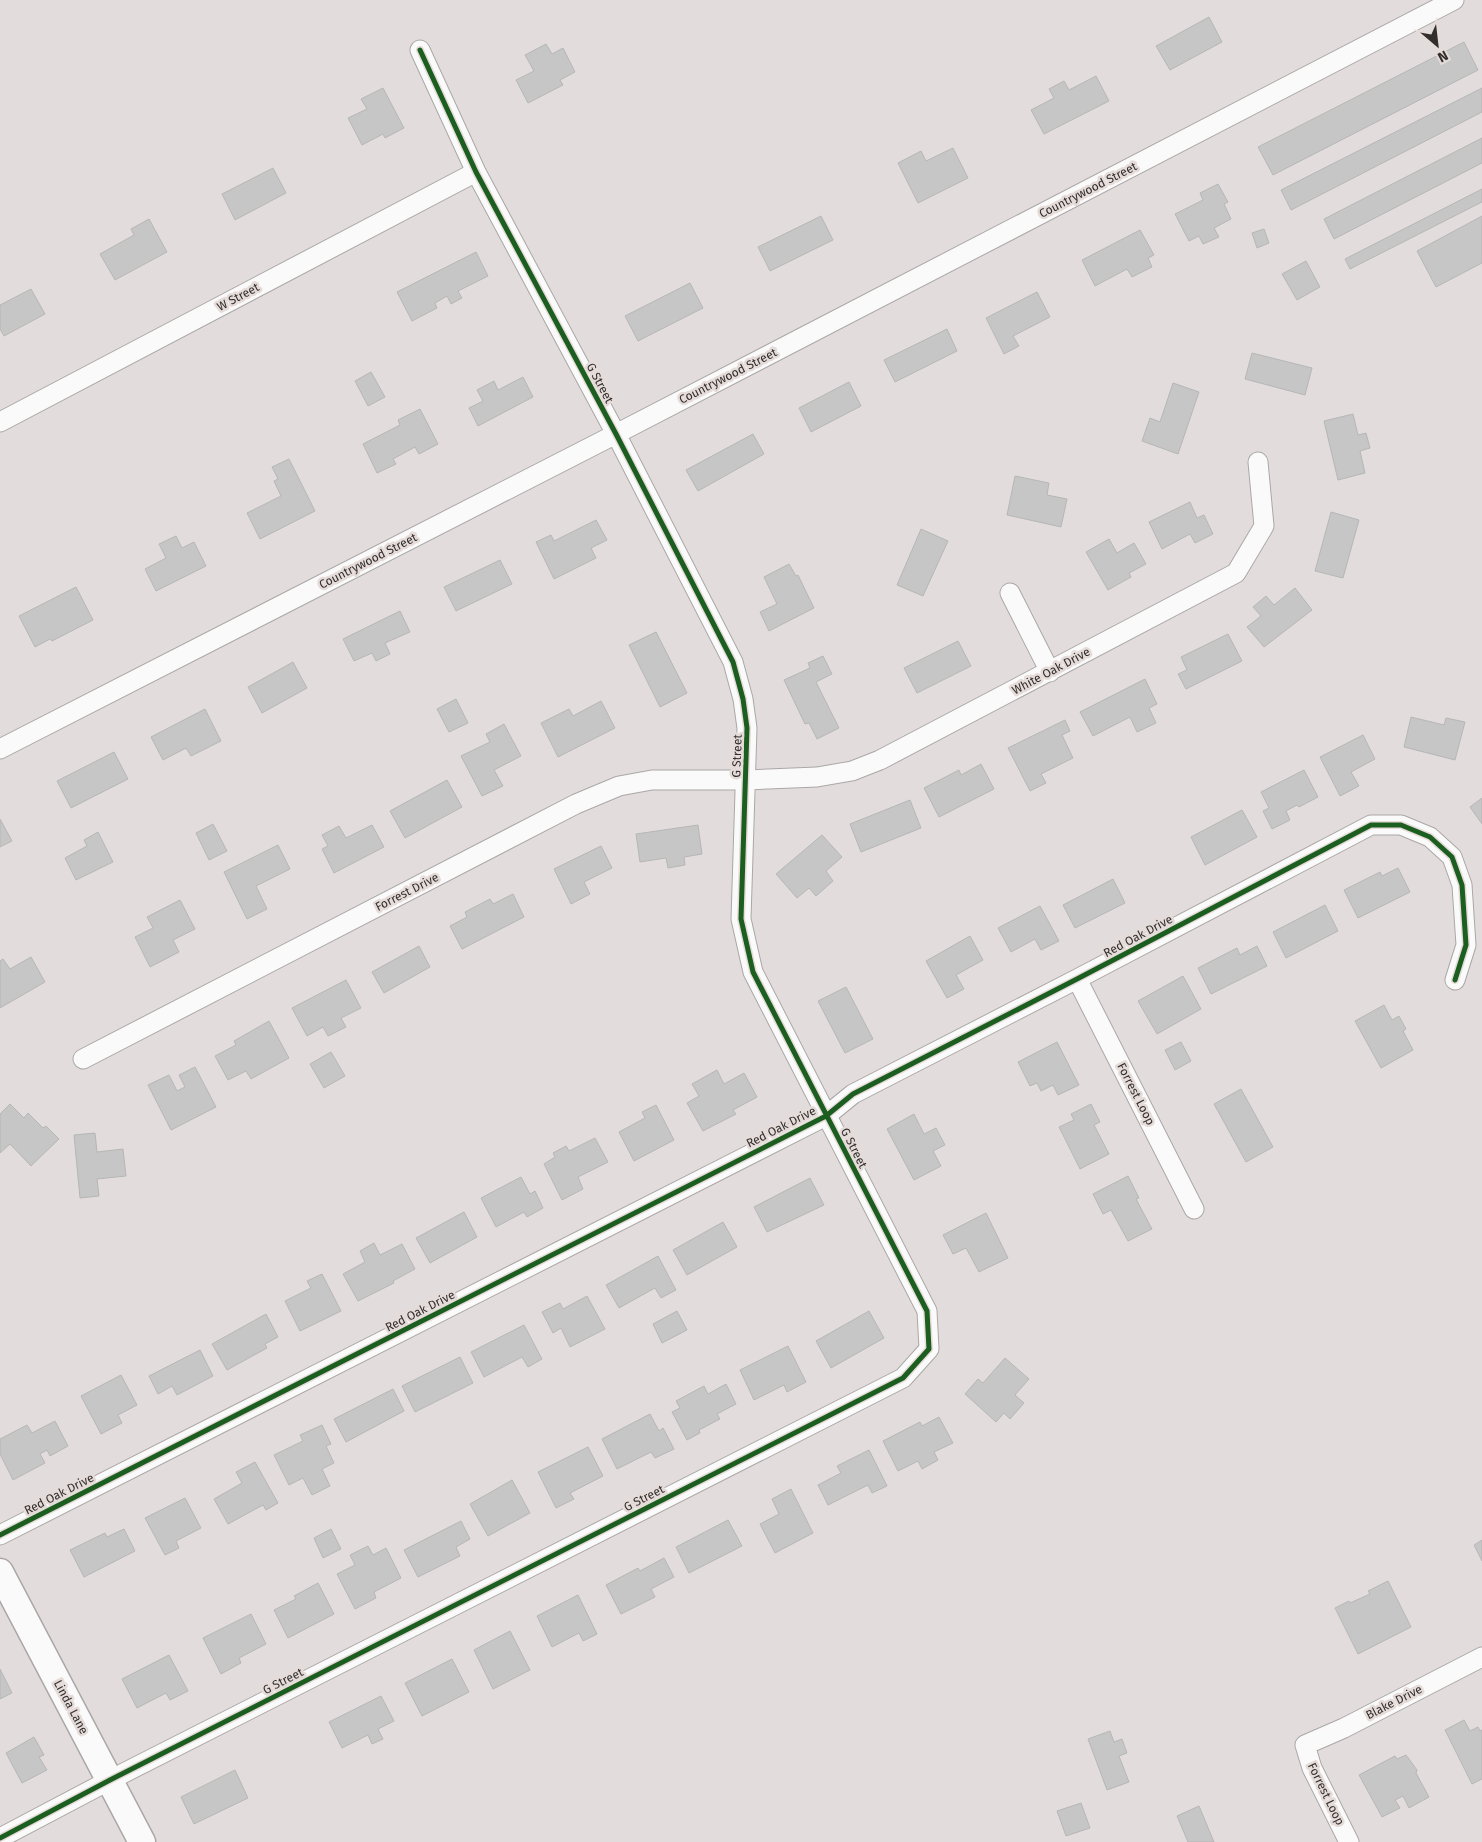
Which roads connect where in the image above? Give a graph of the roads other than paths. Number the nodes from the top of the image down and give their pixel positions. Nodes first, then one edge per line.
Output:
1 (1454, 0) edge
2 (420, 50) dead end
3 (476, 172) junction
4 (0, 422) edge
5 (616, 434) junction
6 (1258, 462) dead end
7 (1010, 594) dead end
8 (1050, 672) junction
9 (0, 749) edge
10 (746, 780) junction
11 (1078, 979) junction
12 (1455, 980) dead end
13 (83, 1059) dead end
14 (826, 1116) junction
15 (1194, 1210) dead end
16 (0, 1535) edge
17 (0, 1572) edge
18 (1482, 1657) edge
19 (1305, 1745) joint
20 (110, 1780) junction
21 (0, 1838) edge
22 (142, 1842) edge
23 (1350, 1842) edge

1 - 5 street, Countrywood Street
2 - 3 street, G Street
3 - 4 street, W Street
3 - 5 street, G Street
5 - 9 street, Countrywood Street
5 - 10 street, G Street
6 - 8 street, White Oak Drive
7 - 8 street
8 - 10 street, White Oak Drive
10 - 13 street, Forrest Drive
10 - 14 street, G Street
11 - 12 street, Red Oak Drive
11 - 14 street, Red Oak Drive
11 - 15 street, Forrest Loop
14 - 16 street, Red Oak Drive
14 - 20 street, G Street
17 - 20 street, Linda Lane
18 - 19 street, Blake Drive
19 - 23 street, Forrest Loop
20 - 21 street, G Street
20 - 22 street, Linda Lane

